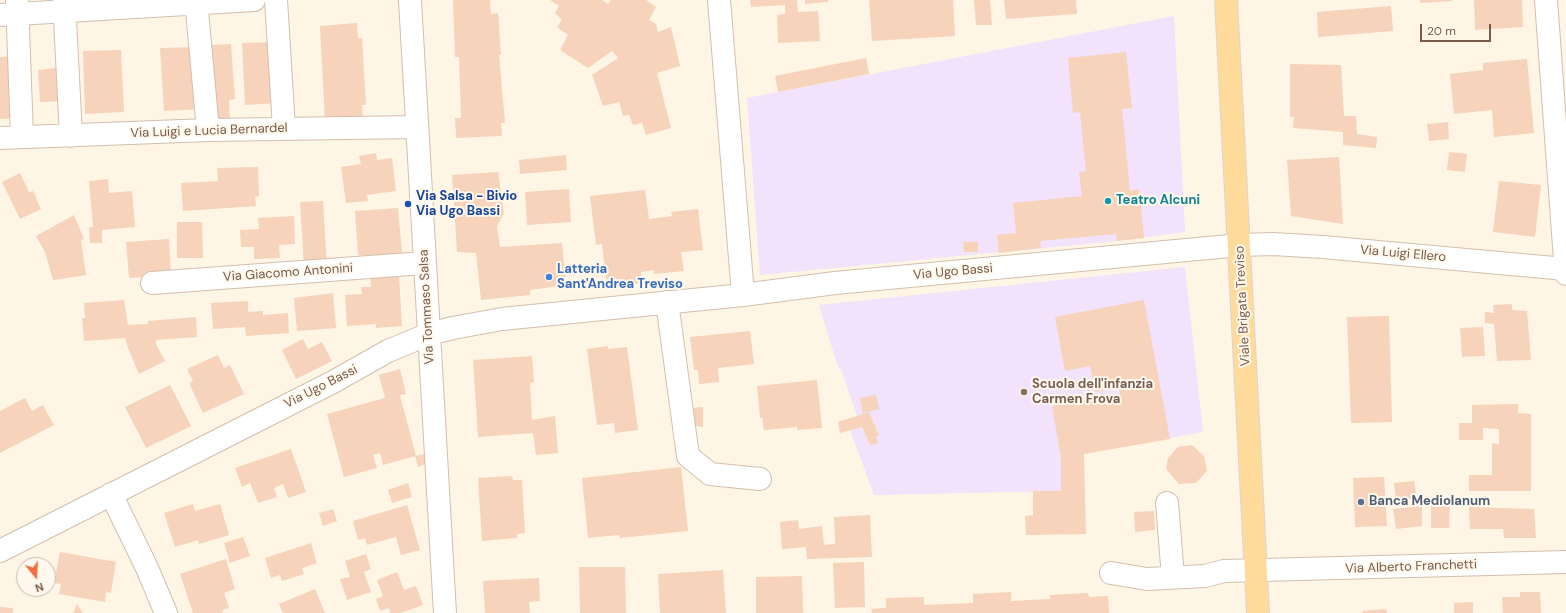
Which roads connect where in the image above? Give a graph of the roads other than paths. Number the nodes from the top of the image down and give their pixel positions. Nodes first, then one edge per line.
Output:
1 (254, 0) edge
2 (276, 0) edge
3 (410, 0) edge
4 (719, 0) edge
5 (1226, 0) edge
6 (1546, 0) edge
7 (196, 2) edge
8 (128, 4) edge
9 (64, 6) edge
10 (12, 10) edge
11 (417, 127) junction
12 (284, 128) junction
13 (208, 130) junction
14 (71, 136) junction
15 (22, 137) junction
16 (0, 138) edge
17 (1240, 245) junction
18 (424, 263) junction
19 (1566, 269) edge
20 (1566, 274) edge
21 (152, 283) dead end
22 (743, 295) junction
23 (667, 302) junction
24 (429, 334) junction
25 (760, 480) dead end
26 (111, 494) junction
27 (1167, 503) dead end
28 (0, 551) edge
29 (1566, 562) edge
30 (1256, 570) junction
31 (1112, 573) dead end
32 (1173, 577) junction
33 (166, 613) edge
34 (445, 613) edge
35 (1258, 613) edge

1 - 7 street
2 - 12 street
3 - 11 street, Via Tommaso Salsa
4 - 22 street
5 - 17 main road, Viale Brigata Treviso
6 - 19 street
7 - 8 street
7 - 13 street
8 - 9 street
9 - 10 street
9 - 14 street
10 - 15 street
11 - 12 street, Via Luigi e Lucia Bernardel
11 - 18 street, Via Tommaso Salsa
12 - 13 street, Via Luigi e Lucia Bernardel
13 - 14 street, Via Luigi e Lucia Bernardel
14 - 15 street, Via Luigi e Lucia Bernardel
15 - 16 street, Via Luigi e Lucia Bernardel
17 - 19 street, Via Luigi Ellero
17 - 22 street, Via Ugo Bassi
17 - 30 main road, Viale Brigata Treviso
18 - 21 street, Via Giacomo Antonini
18 - 24 street, Via Tommaso Salsa
19 - 20 street
22 - 23 street, Via Ugo Bassi
23 - 24 street, Via Ugo Bassi
23 - 25 street
24 - 26 street, Via Ugo Bassi
24 - 34 street, Via Tommaso Salsa
26 - 28 street, Via Ugo Bassi
26 - 33 street
27 - 32 street
29 - 30 street, Via Alberto Franchetti
30 - 32 street, Via Alberto Franchetti
30 - 35 main road, Viale Brigata Treviso
31 - 32 street, Via Alberto Franchetti

